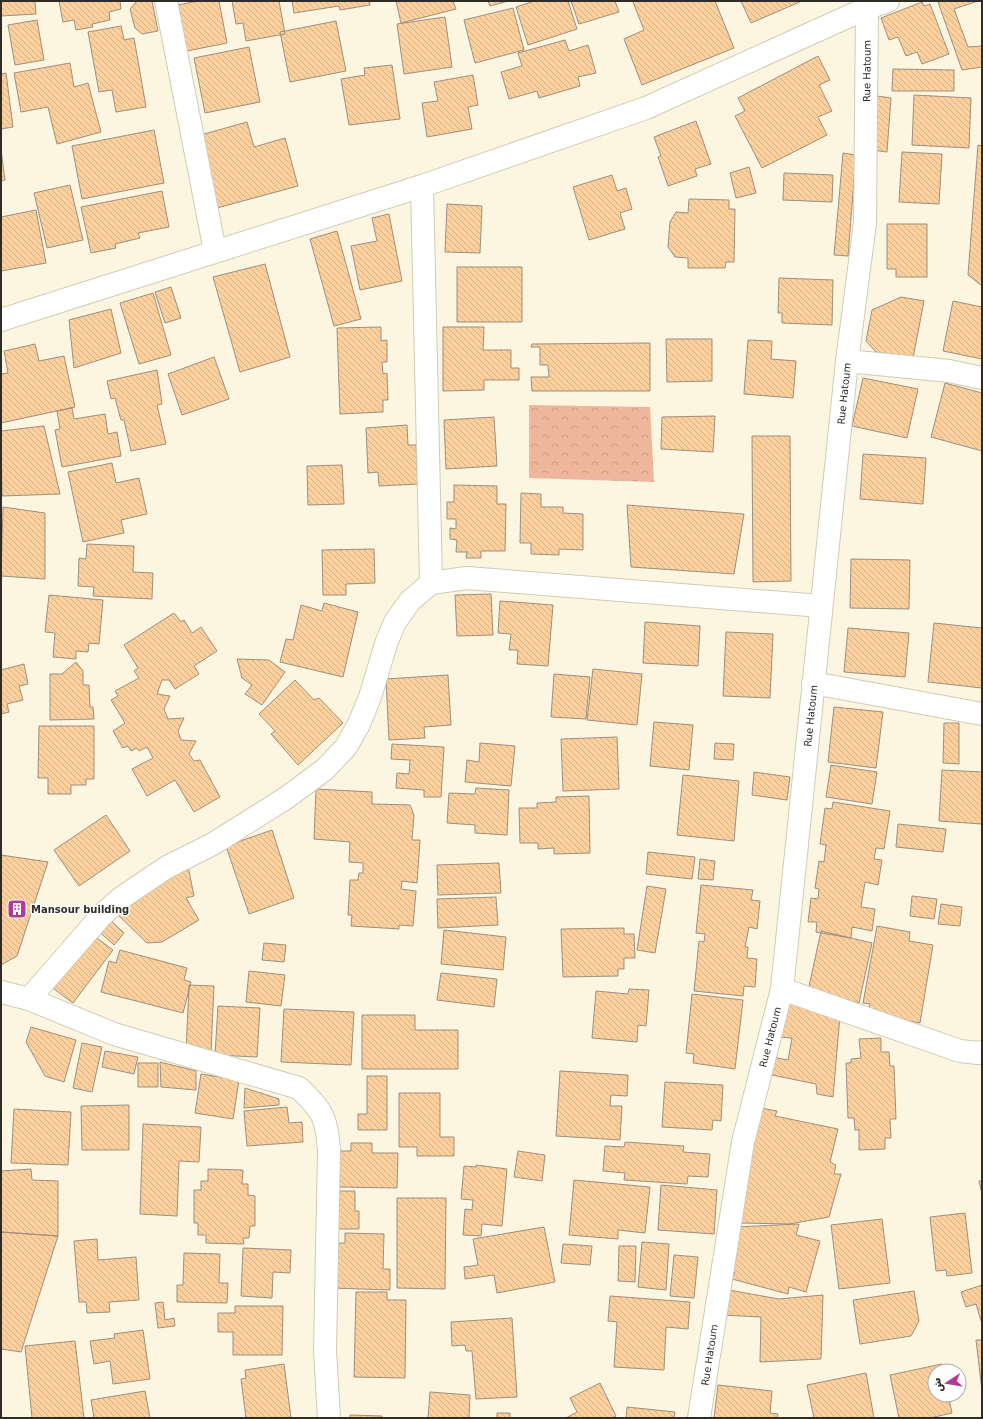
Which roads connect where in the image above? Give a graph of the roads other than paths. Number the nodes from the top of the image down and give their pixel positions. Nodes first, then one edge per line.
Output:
1 (166, 1) edge
2 (888, 1) edge
3 (867, 8) junction
4 (422, 186) junction
5 (215, 251) junction
6 (1, 320) edge
7 (847, 361) junction
8 (982, 378) edge
9 (431, 583) junction
10 (821, 606) junction
11 (813, 683) junction
12 (982, 714) edge
13 (782, 989) junction
14 (1, 992) edge
15 (30, 999) junction
16 (982, 1052) edge
17 (328, 1418) edge
18 (699, 1418) edge

1 - 5 street
2 - 3 street
3 - 4 street
3 - 7 street, Rue Hatoum
4 - 5 street
4 - 9 street
5 - 6 street
7 - 8 street
7 - 10 street, Rue Hatoum
9 - 10 street
9 - 15 street
10 - 11 street, Rue Hatoum
11 - 12 street
11 - 13 street, Rue Hatoum
13 - 16 street
13 - 18 street, Rue Hatoum
14 - 15 street
15 - 17 street

